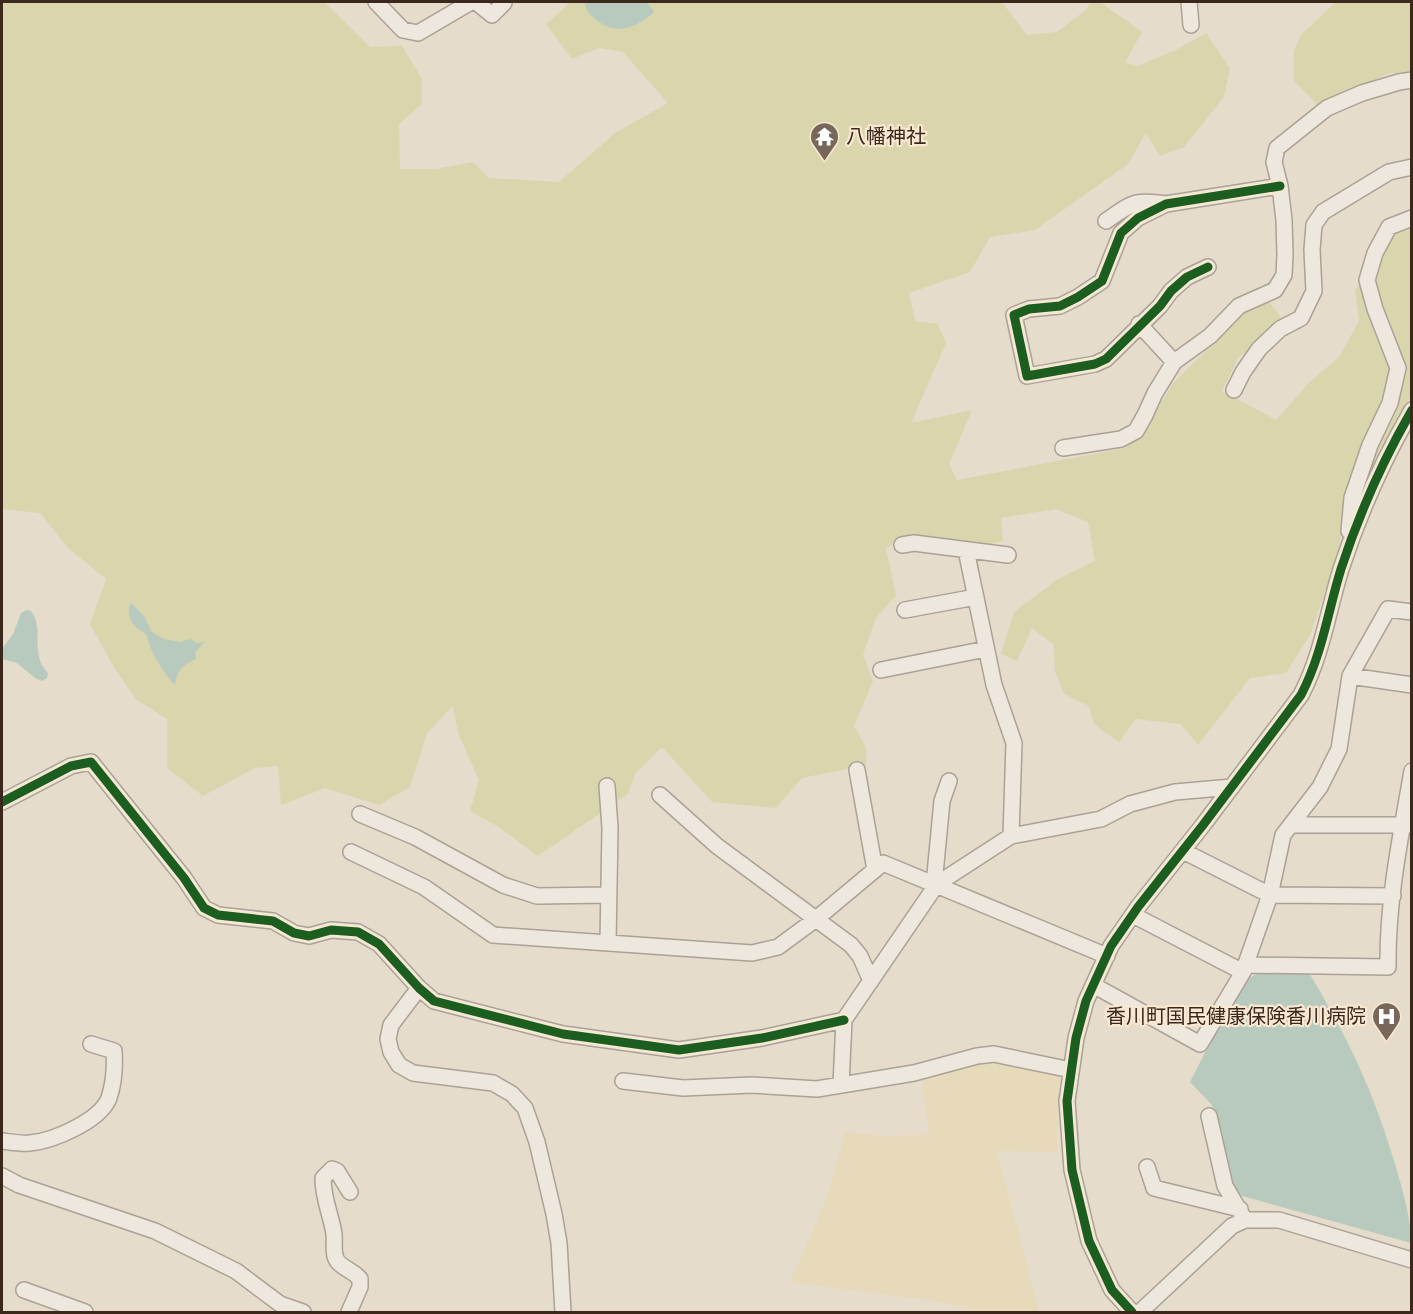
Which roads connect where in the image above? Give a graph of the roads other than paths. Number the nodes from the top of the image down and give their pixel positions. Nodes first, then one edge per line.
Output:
1 (376, 2) edge
2 (471, 2) edge
3 (476, 2) edge
4 (1189, 2) edge
5 (504, 3) dead end
6 (1191, 25) dead end
7 (1412, 80) edge
8 (1412, 167) edge
9 (1280, 186) junction
10 (1166, 204) junction
11 (1412, 218) edge
12 (1106, 221) dead end
13 (1208, 267) dead end
14 (1139, 324) junction
15 (1174, 362) junction
16 (1234, 390) dead end
17 (1412, 410) edge
18 (1063, 448) dead end
19 (1354, 537) junction
20 (902, 545) dead end
21 (966, 550) junction
22 (1008, 555) dead end
23 (976, 597) junction
24 (905, 610) dead end
25 (1412, 612) edge
26 (986, 649) junction
27 (881, 670) dead end
28 (1350, 676) junction
29 (1412, 685) edge
30 (857, 770) dead end
31 (1412, 771) edge
32 (950, 781) dead end
33 (607, 786) dead end
34 (1232, 788) junction
35 (660, 795) dead end
36 (2, 802) edge
37 (360, 813) dead end
38 (1291, 825) junction
39 (1407, 826) edge
40 (1011, 836) junction
41 (1183, 850) junction
42 (351, 852) dead end
43 (875, 870) junction
44 (937, 884) junction
45 (609, 895) junction
46 (1270, 895) junction
47 (1393, 896) junction
48 (1133, 915) junction
49 (816, 919) junction
50 (608, 943) junction
51 (1107, 956) junction
52 (1244, 969) junction
53 (871, 981) junction
54 (1093, 985) junction
55 (419, 988) junction
56 (844, 1020) junction
57 (91, 1044) dead end
58 (1071, 1070) junction
59 (623, 1081) dead end
60 (841, 1085) junction
61 (1209, 1116) dead end
62 (2, 1141) edge
63 (1148, 1167) dead end
64 (2, 1176) edge
65 (350, 1192) dead end
66 (1242, 1215) junction
67 (1412, 1260) edge
68 (24, 1290) dead end
69 (86, 1312) edge
70 (303, 1312) edge
71 (349, 1312) edge
72 (563, 1312) edge
73 (1132, 1312) edge
74 (1140, 1312) edge

1 - 2 street
3 - 5 street
4 - 6 street
7 - 9 street
8 - 16 street
9 - 10 street
9 - 15 street
10 - 12 street
10 - 14 street
11 - 19 street
13 - 14 street
14 - 15 street
15 - 18 street
17 - 19 street
19 - 34 street
20 - 21 street
21 - 22 street
21 - 23 street
23 - 24 street
23 - 26 street
25 - 28 street
26 - 27 street
26 - 40 street
28 - 29 street
28 - 38 street
30 - 43 street
31 - 39 street
32 - 44 street
33 - 45 street
34 - 40 street
34 - 41 street
35 - 49 street
36 - 55 street
37 - 45 street
38 - 39 street
38 - 46 street
39 - 47 street
40 - 44 street
41 - 46 street
41 - 48 street
42 - 50 street
43 - 44 street
43 - 49 street
44 - 51 street
44 - 53 street
45 - 50 street
46 - 47 street
46 - 52 street
47 - 52 street
48 - 51 street
48 - 52 street
49 - 50 street
49 - 53 street
51 - 54 street
52 - 54 street
53 - 56 street
54 - 58 street
55 - 56 street
55 - 72 street
56 - 60 street
57 - 62 street
58 - 60 street
58 - 73 street
59 - 60 street
61 - 66 street
63 - 66 street
64 - 70 street
65 - 71 street
66 - 67 street
66 - 74 street
68 - 69 street

